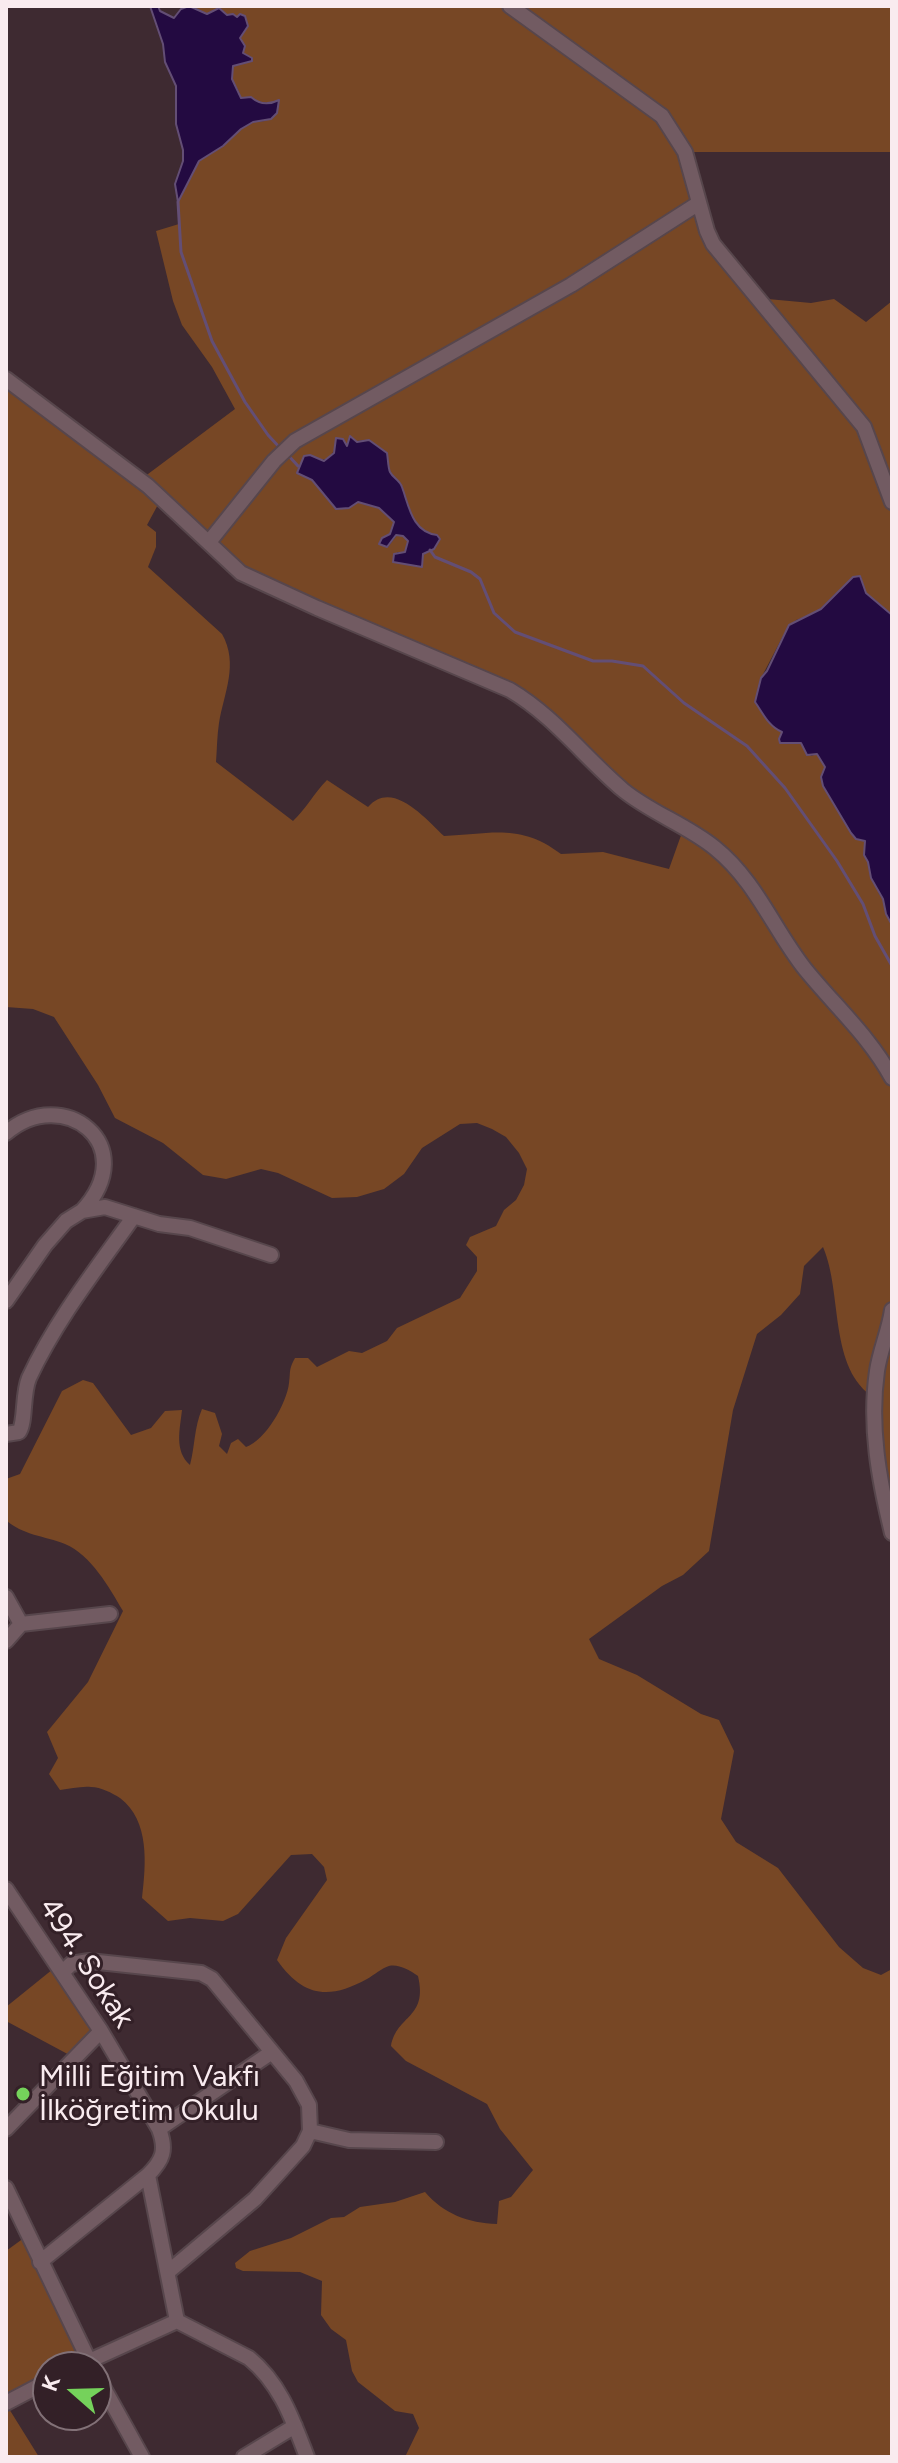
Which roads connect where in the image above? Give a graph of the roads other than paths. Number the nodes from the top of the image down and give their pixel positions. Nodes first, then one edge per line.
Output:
1 (510, 6) edge
2 (699, 203) junction
3 (6, 379) edge
4 (892, 502) edge
5 (209, 542) junction
6 (892, 1078) edge
7 (6, 1133) edge
8 (82, 1211) junction
9 (134, 1216) junction
10 (271, 1255) dead end
11 (6, 1301) edge
12 (892, 1310) edge
13 (6, 1434) edge
14 (892, 1533) edge
15 (6, 1597) edge
16 (110, 1614) dead end
17 (21, 1624) junction
18 (6, 1641) edge
19 (6, 1889) edge
20 (63, 1972) junction
21 (101, 2031) junction
22 (272, 2052) junction
23 (6, 2129) edge
24 (159, 2129) junction
25 (310, 2131) junction
26 (436, 2142) dead end
27 (148, 2175) junction
28 (6, 2188) edge
29 (40, 2262) junction
30 (168, 2272) junction
31 (177, 2321) junction
32 (80, 2351) edge
33 (112, 2352) edge
34 (32, 2389) edge
35 (6, 2403) edge
36 (112, 2403) edge
37 (295, 2426) junction
38 (142, 2457) edge
39 (244, 2457) edge
40 (307, 2457) edge

1 - 2 street
2 - 4 street
2 - 5 street
3 - 5 street
5 - 6 street
7 - 8 street
8 - 9 street
8 - 11 street
9 - 10 street
9 - 13 street
12 - 14 street
15 - 17 street
16 - 17 street
17 - 18 street
19 - 20 street, 494. Sokak
20 - 21 street, 494. Sokak
20 - 22 street
21 - 23 street
21 - 24 street, 494. Sokak
22 - 24 street
22 - 25 street
24 - 27 street, 494. Sokak
25 - 26 street
25 - 30 street
27 - 29 street
27 - 30 street
28 - 29 street
29 - 32 street
30 - 31 street
31 - 33 street
31 - 37 street
34 - 35 street
36 - 38 street
37 - 39 street
37 - 40 street

